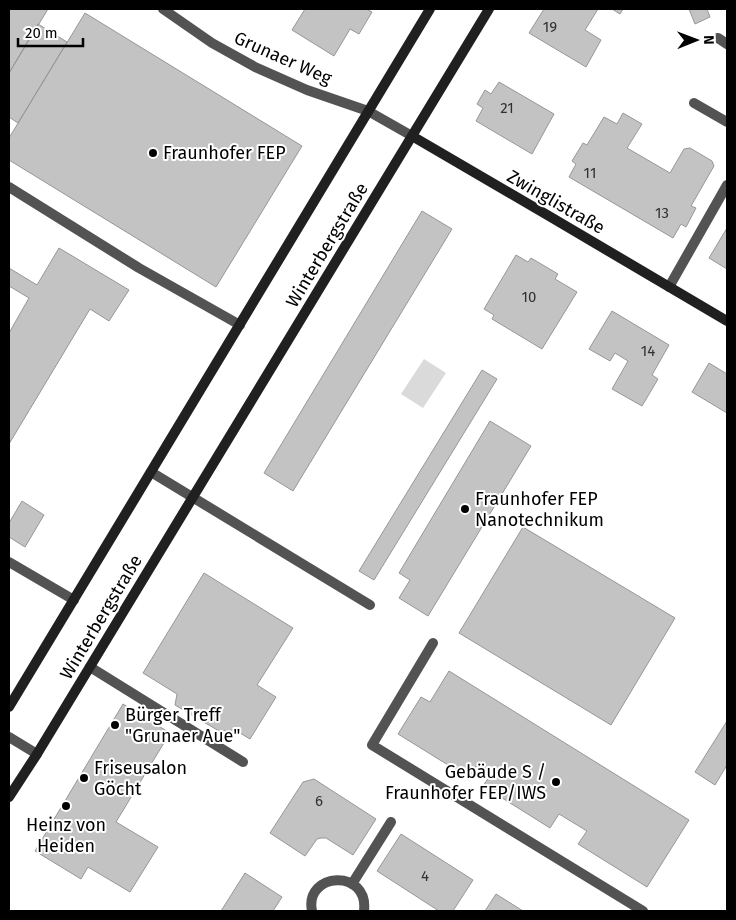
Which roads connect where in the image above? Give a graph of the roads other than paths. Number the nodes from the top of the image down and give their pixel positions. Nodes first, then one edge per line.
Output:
1 (163, 9) edge
2 (430, 9) edge
3 (489, 9) edge
4 (694, 103) dead end
5 (368, 111) junction
6 (727, 122) edge
7 (412, 136) junction
8 (727, 185) edge
9 (9, 187) edge
10 (669, 287) junction
11 (727, 321) edge
12 (240, 325) junction
13 (151, 472) junction
14 (193, 497) junction
15 (9, 562) edge
16 (74, 600) junction
17 (370, 605) dead end
18 (433, 643) dead end
19 (90, 667) junction
20 (9, 707) edge
21 (9, 738) edge
22 (37, 754) junction
23 (243, 762) dead end
24 (9, 797) edge
25 (391, 822) dead end
26 (352, 884) junction
27 (312, 911) edge
28 (364, 911) edge
29 (643, 911) edge

1 - 5 street, Grunaer Weg
2 - 5 main road, Winterbergstraße
3 - 7 main road, Winterbergstraße
4 - 6 street
5 - 7 street, Zwinglistraße
5 - 12 main road, Winterbergstraße
7 - 10 main road, Zwinglistraße
7 - 14 main road, Winterbergstraße
8 - 10 street
9 - 12 street
10 - 11 main road, Zwinglistraße
12 - 13 main road, Winterbergstraße
13 - 14 street
13 - 16 main road, Winterbergstraße
14 - 17 street
14 - 19 main road, Winterbergstraße
15 - 16 street
16 - 20 main road, Winterbergstraße
18 - 29 street
19 - 22 main road, Winterbergstraße
19 - 23 street
21 - 22 street
22 - 24 main road, Winterbergstraße
25 - 26 street
26 - 27 street
26 - 28 street

